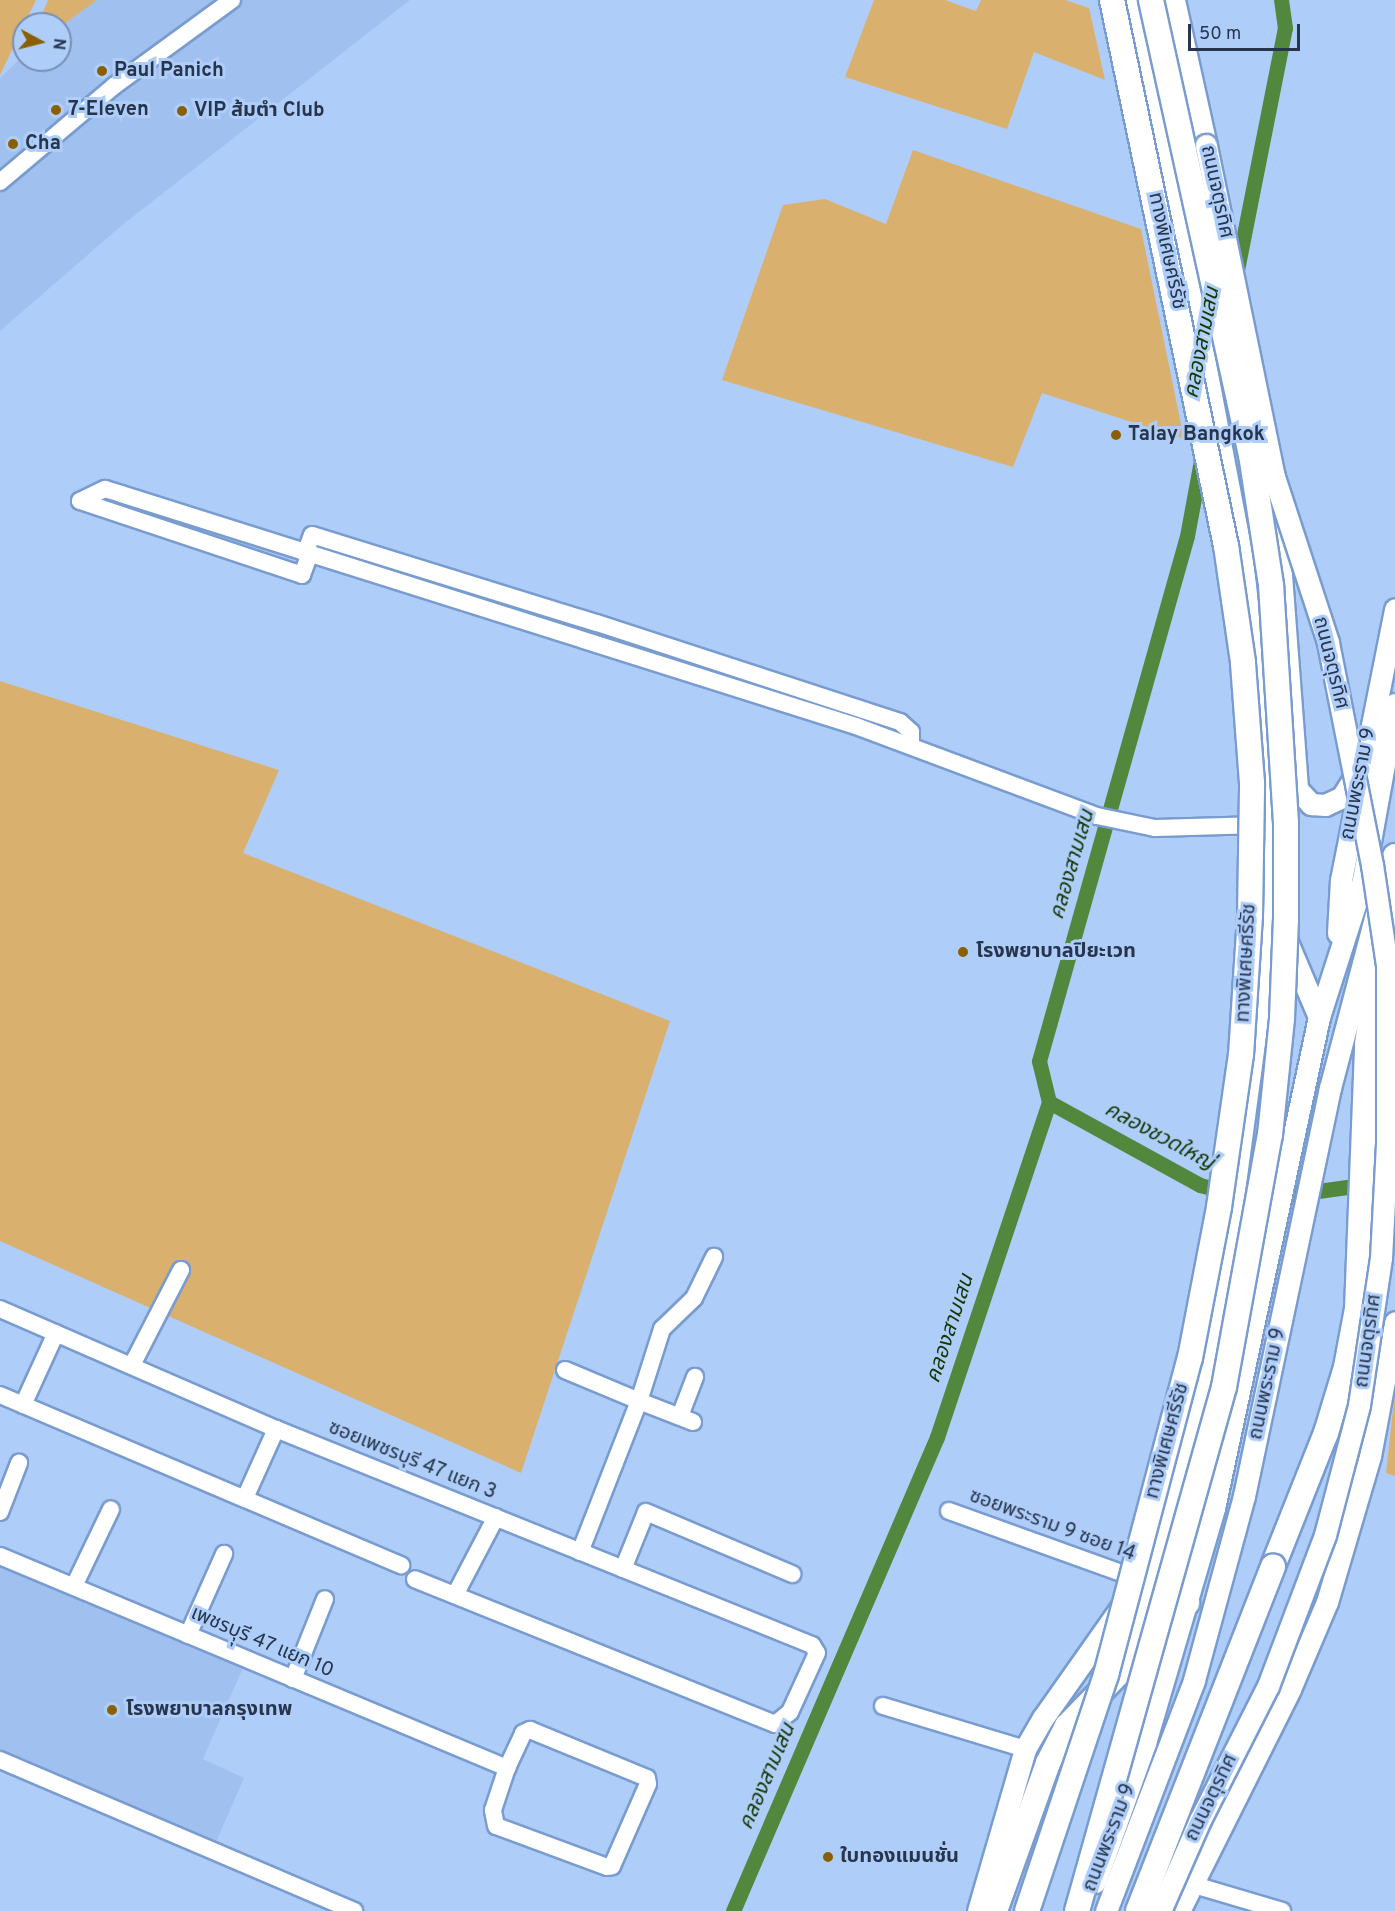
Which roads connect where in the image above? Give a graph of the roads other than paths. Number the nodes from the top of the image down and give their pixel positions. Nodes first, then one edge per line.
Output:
1 (232, 0) edge
2 (1112, 0) edge
3 (1126, 0) edge
4 (1151, 0) edge
5 (1174, 0) edge
6 (0, 182) edge
7 (1274, 477) junction
8 (363, 552) junction
9 (307, 555) junction
10 (356, 571) junction
11 (482, 588) junction
12 (476, 607) junction
13 (1395, 609) edge
14 (597, 623) junction
15 (591, 640) junction
16 (804, 690) junction
17 (798, 708) junction
18 (1394, 708) edge
19 (911, 746) junction
20 (1363, 763) junction
21 (1297, 789) junction
22 (1266, 825) junction
23 (1395, 846) edge
24 (1395, 856) edge
25 (1266, 892) junction
26 (1395, 948) edge
27 (1336, 961) junction
28 (1318, 1017) junction
29 (1367, 1044) junction
30 (714, 1257) dead end
31 (181, 1270) dead end
32 (0, 1309) edge
33 (1395, 1322) edge
34 (56, 1333) junction
35 (132, 1365) junction
36 (565, 1370) dead end
37 (694, 1377) dead end
38 (0, 1395) edge
39 (639, 1401) junction
40 (23, 1405) junction
41 (276, 1429) junction
42 (19, 1463) dead end
43 (245, 1498) junction
44 (111, 1509) dead end
45 (949, 1511) dead end
46 (0, 1512) edge
47 (496, 1517) junction
48 (580, 1552) junction
49 (224, 1554) dead end
50 (1160, 1554) junction
51 (0, 1556) edge
52 (401, 1565) dead end
53 (623, 1569) junction
54 (792, 1574) dead end
55 (415, 1579) dead end
56 (1141, 1580) junction
57 (74, 1586) junction
58 (455, 1595) junction
59 (325, 1599) dead end
60 (1186, 1603) junction
61 (188, 1635) junction
62 (1127, 1663) junction
63 (293, 1679) junction
64 (883, 1706) dead end
65 (1025, 1749) junction
66 (0, 1760) edge
67 (507, 1768) junction
68 (1132, 1840) junction
69 (1191, 1884) junction
70 (354, 1911) edge
71 (978, 1911) edge
72 (996, 1911) edge
73 (1027, 1911) edge
74 (1079, 1911) edge
75 (1106, 1911) edge
76 (1138, 1911) edge
77 (1160, 1911) edge
78 (1179, 1911) edge
79 (1282, 1911) edge

1 - 6 street
2 - 73 highway, ทางพิเศษศรีรัช, bridge
3 - 22 main road
4 - 74 highway, ทางพิเศษศรีรัช, bridge
5 - 7 main road, ถนนจตุรทิศ, bridge
7 - 21 main road, bridge
7 - 77 main road, ถนนจตุรทิศ, bridge
8 - 9 street
8 - 10 street
8 - 11 street
9 - 9 street
9 - 10 street
10 - 12 street
11 - 12 street
11 - 14 street
12 - 15 street
13 - 20 main road, ถนนพระราม 9
14 - 15 street
14 - 16 street
15 - 17 street
16 - 17 street
16 - 19 street
17 - 19 street
18 - 27 main road, ถนนพระราม 9
19 - 22 street
20 - 21 main road
20 - 27 main road, ถนนพระราม 9
21 - 22 main road
22 - 25 main road
23 - 68 main road, ถนนพระราม 9
24 - 29 highway
25 - 28 main road
25 - 50 main road
26 - 29 main road
27 - 28 main road, ถนนพระราม 9
28 - 60 main road, ถนนพระราม 9
29 - 76 highway, bridge
30 - 39 street
31 - 35 street
32 - 34 street, ซอยเพชรบุรี 47 แยก 3
33 - 69 main road
34 - 35 street, ซอยเพชรบุรี 47 แยก 3
34 - 40 street
35 - 41 street, ซอยเพชรบุรี 47 แยก 3
36 - 39 street
37 - 39 street
38 - 40 street
39 - 48 street
40 - 43 street
41 - 43 street
41 - 47 street, ซอยเพชรบุรี 47 แยก 3
42 - 46 street
43 - 52 street
44 - 57 street
45 - 56 street, ซอยพระราม 9 ซอย 14
47 - 48 street, ซอยเพชรบุรี 47 แยก 3
47 - 58 street
48 - 53 street, ซอยเพชรบุรี 47 แยก 3
49 - 61 street
50 - 56 main road
50 - 62 highway
51 - 57 street, เพชรบุุรี 47 แยก 10
53 - 54 street
53 - 58 street, ซอยเพชรบุรี 47 แยก 3
55 - 58 street
56 - 65 main road
57 - 61 street, เพชรบุุรี 47 แยก 10
59 - 63 street
60 - 62 highway
60 - 74 main road, ถนนพระราม 9
61 - 63 street, เพชรบุุรี 47 แยก 10
62 - 72 highway
63 - 67 street, เพชรบุุรี 47 แยก 10
64 - 65 street
65 - 71 main road
66 - 70 street
67 - 67 street
68 - 69 main road
68 - 75 main road, ถนนพระราม 9
69 - 78 main road
69 - 79 street

